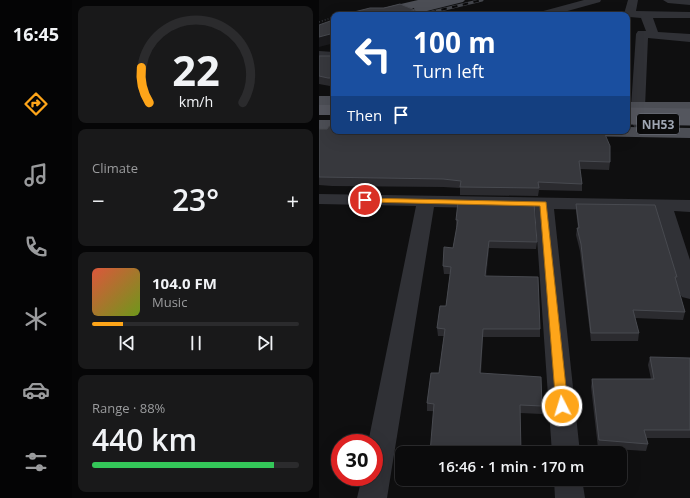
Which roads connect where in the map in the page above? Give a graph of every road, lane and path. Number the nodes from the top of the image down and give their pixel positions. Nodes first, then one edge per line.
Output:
1 (416, 0) edge
2 (433, 0) edge
3 (453, 0) edge
4 (459, 0) edge
5 (596, 0) edge
6 (633, 0) edge
7 (668, 0) edge
8 (690, 2) edge
9 (690, 9) edge
10 (649, 10) junction
11 (369, 12) edge
12 (383, 12) edge
13 (403, 12) edge
14 (412, 12) edge
15 (551, 12) edge
16 (690, 15) edge
17 (331, 19) edge
18 (319, 22) edge
19 (653, 35) junction
20 (690, 38) edge
21 (319, 55) edge
22 (331, 56) edge
23 (319, 101) edge
24 (331, 102) edge
25 (690, 107) edge
26 (319, 110) edge
27 (331, 110) edge
28 (631, 110) edge
29 (690, 117) edge
30 (319, 118) edge
31 (331, 118) edge
32 (630, 124) edge
33 (319, 125) edge
34 (331, 125) edge
35 (690, 125) edge
36 (630, 132) edge
37 (645, 132) junction
38 (690, 133) edge
39 (319, 199) edge
40 (426, 201) junction
41 (543, 203) junction
42 (663, 206) junction
43 (690, 206) edge
44 (690, 292) edge
45 (565, 446) edge
46 (569, 486) edge
47 (372, 498) edge
48 (570, 498) edge

1 - 11 main road
2 - 12 main road
3 - 13 main road
4 - 14 main road
5 - 15 street
6 - 10 street
7 - 8 street
9 - 10 street
10 - 16 street
10 - 19 street
17 - 18 path
19 - 20 street
19 - 28 street
21 - 22 street
23 - 24 main road
25 - 28 main road, NH53
26 - 27 highway
28 - 29 highway, bridge
28 - 37 street
30 - 31 highway
32 - 35 highway, NH53
33 - 34 main road
36 - 37 main road, NH53
37 - 38 main road, NH53
39 - 40 street
40 - 41 street
40 - 47 street
41 - 42 street
41 - 45 street
42 - 43 street
42 - 44 street
46 - 48 street

